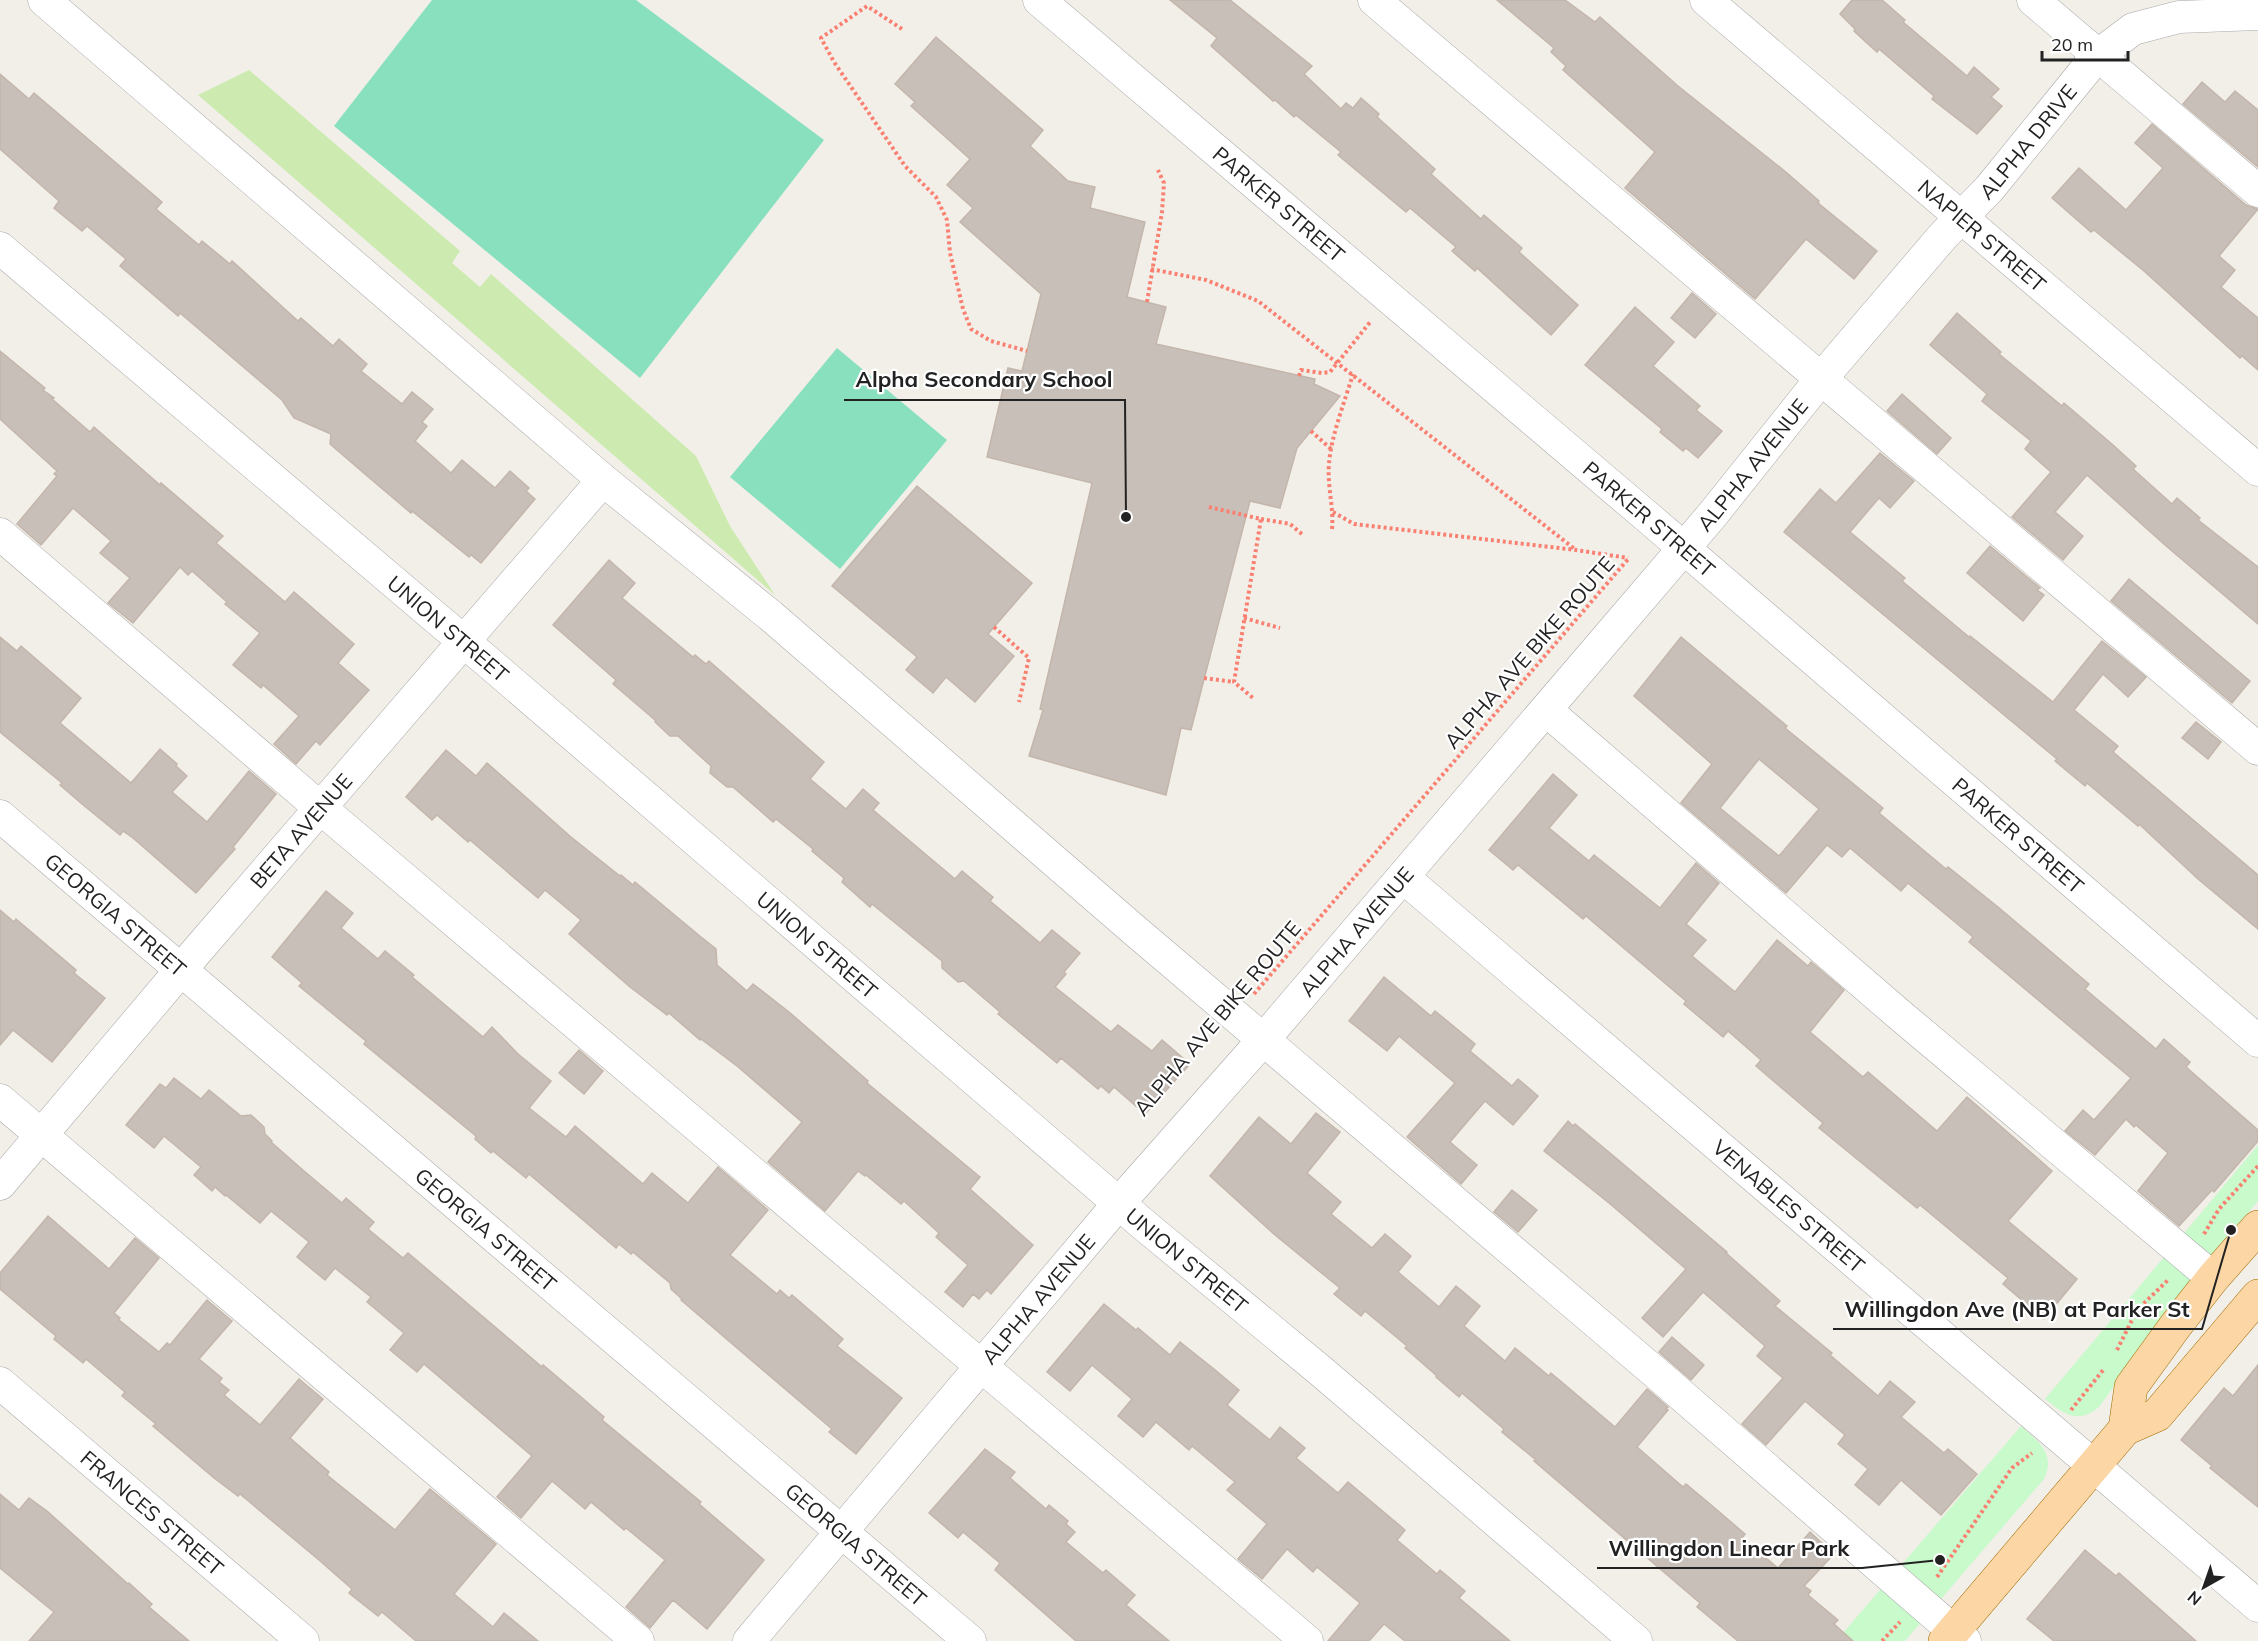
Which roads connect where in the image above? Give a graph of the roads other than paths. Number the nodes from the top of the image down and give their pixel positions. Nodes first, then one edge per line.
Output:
1 (44, 0) edge
2 (1039, 0) edge
3 (1374, 0) edge
4 (1706, 0) edge
5 (2033, 0) edge
6 (2258, 14) edge
7 (2097, 56) junction
8 (2258, 191) edge
9 (1960, 217) junction
10 (0, 248) edge
11 (1820, 380) junction
12 (2258, 470) edge
13 (603, 480) junction
14 (0, 534) edge
15 (1684, 548) junction
16 (463, 641) junction
17 (1546, 710) junction
18 (2258, 750) edge
19 (321, 808) junction
20 (0, 816) edge
21 (1403, 877) junction
22 (182, 970) junction
23 (1264, 1039) junction
24 (2258, 1041) edge
25 (0, 1100) edge
26 (41, 1136) junction
27 (0, 1184) edge
28 (1119, 1203) junction
29 (2258, 1227) edge
30 (2213, 1278) junction
31 (2255, 1306) edge
32 (982, 1365) junction
33 (0, 1383) edge
34 (2125, 1428) junction
35 (2095, 1466) junction
36 (842, 1531) junction
37 (2258, 1606) edge
38 (1955, 1638) edge
39 (303, 1641) edge
40 (638, 1641) edge
41 (749, 1641) edge
42 (970, 1641) edge
43 (1307, 1641) edge
44 (1636, 1641) edge

1 - 13 street
2 - 15 street, PARKER STREET
3 - 11 street
4 - 9 street, NAPIER STREET
5 - 7 street
6 - 7 street, ALPHA DRIVE
7 - 8 street
7 - 9 street, ALPHA DRIVE
9 - 11 street, ALPHA AVENUE
9 - 12 street, NAPIER STREET
10 - 16 street, UNION STREET
11 - 15 street, ALPHA AVENUE
11 - 18 street
13 - 16 street, BETA AVENUE
13 - 23 street
14 - 19 street
15 - 17 street, ALPHA AVENUE
15 - 24 street, PARKER STREET
16 - 19 street, BETA AVENUE
16 - 28 street, UNION STREET
17 - 21 street, ALPHA AVENUE
17 - 30 street
19 - 22 street, BETA AVENUE
19 - 32 street
20 - 22 street, GEORGIA STREET
21 - 23 street, ALPHA AVENUE
21 - 35 street, VENABLES STREET
22 - 26 street, BETA AVENUE
22 - 36 street, GEORGIA STREET
23 - 28 street, ALPHA AVENUE
23 - 38 street
25 - 26 street
26 - 27 street, BETA AVENUE
26 - 40 street
28 - 32 street, ALPHA AVENUE
28 - 44 street, UNION STREET
29 - 30 main road
30 - 34 main road
31 - 34 main road
32 - 36 street, ALPHA AVENUE
32 - 43 street
33 - 39 street, FRANCES STREET
34 - 35 main road
35 - 37 street, VENABLES STREET
35 - 38 main road
36 - 41 street, ALPHA AVENUE
36 - 42 street, GEORGIA STREET

